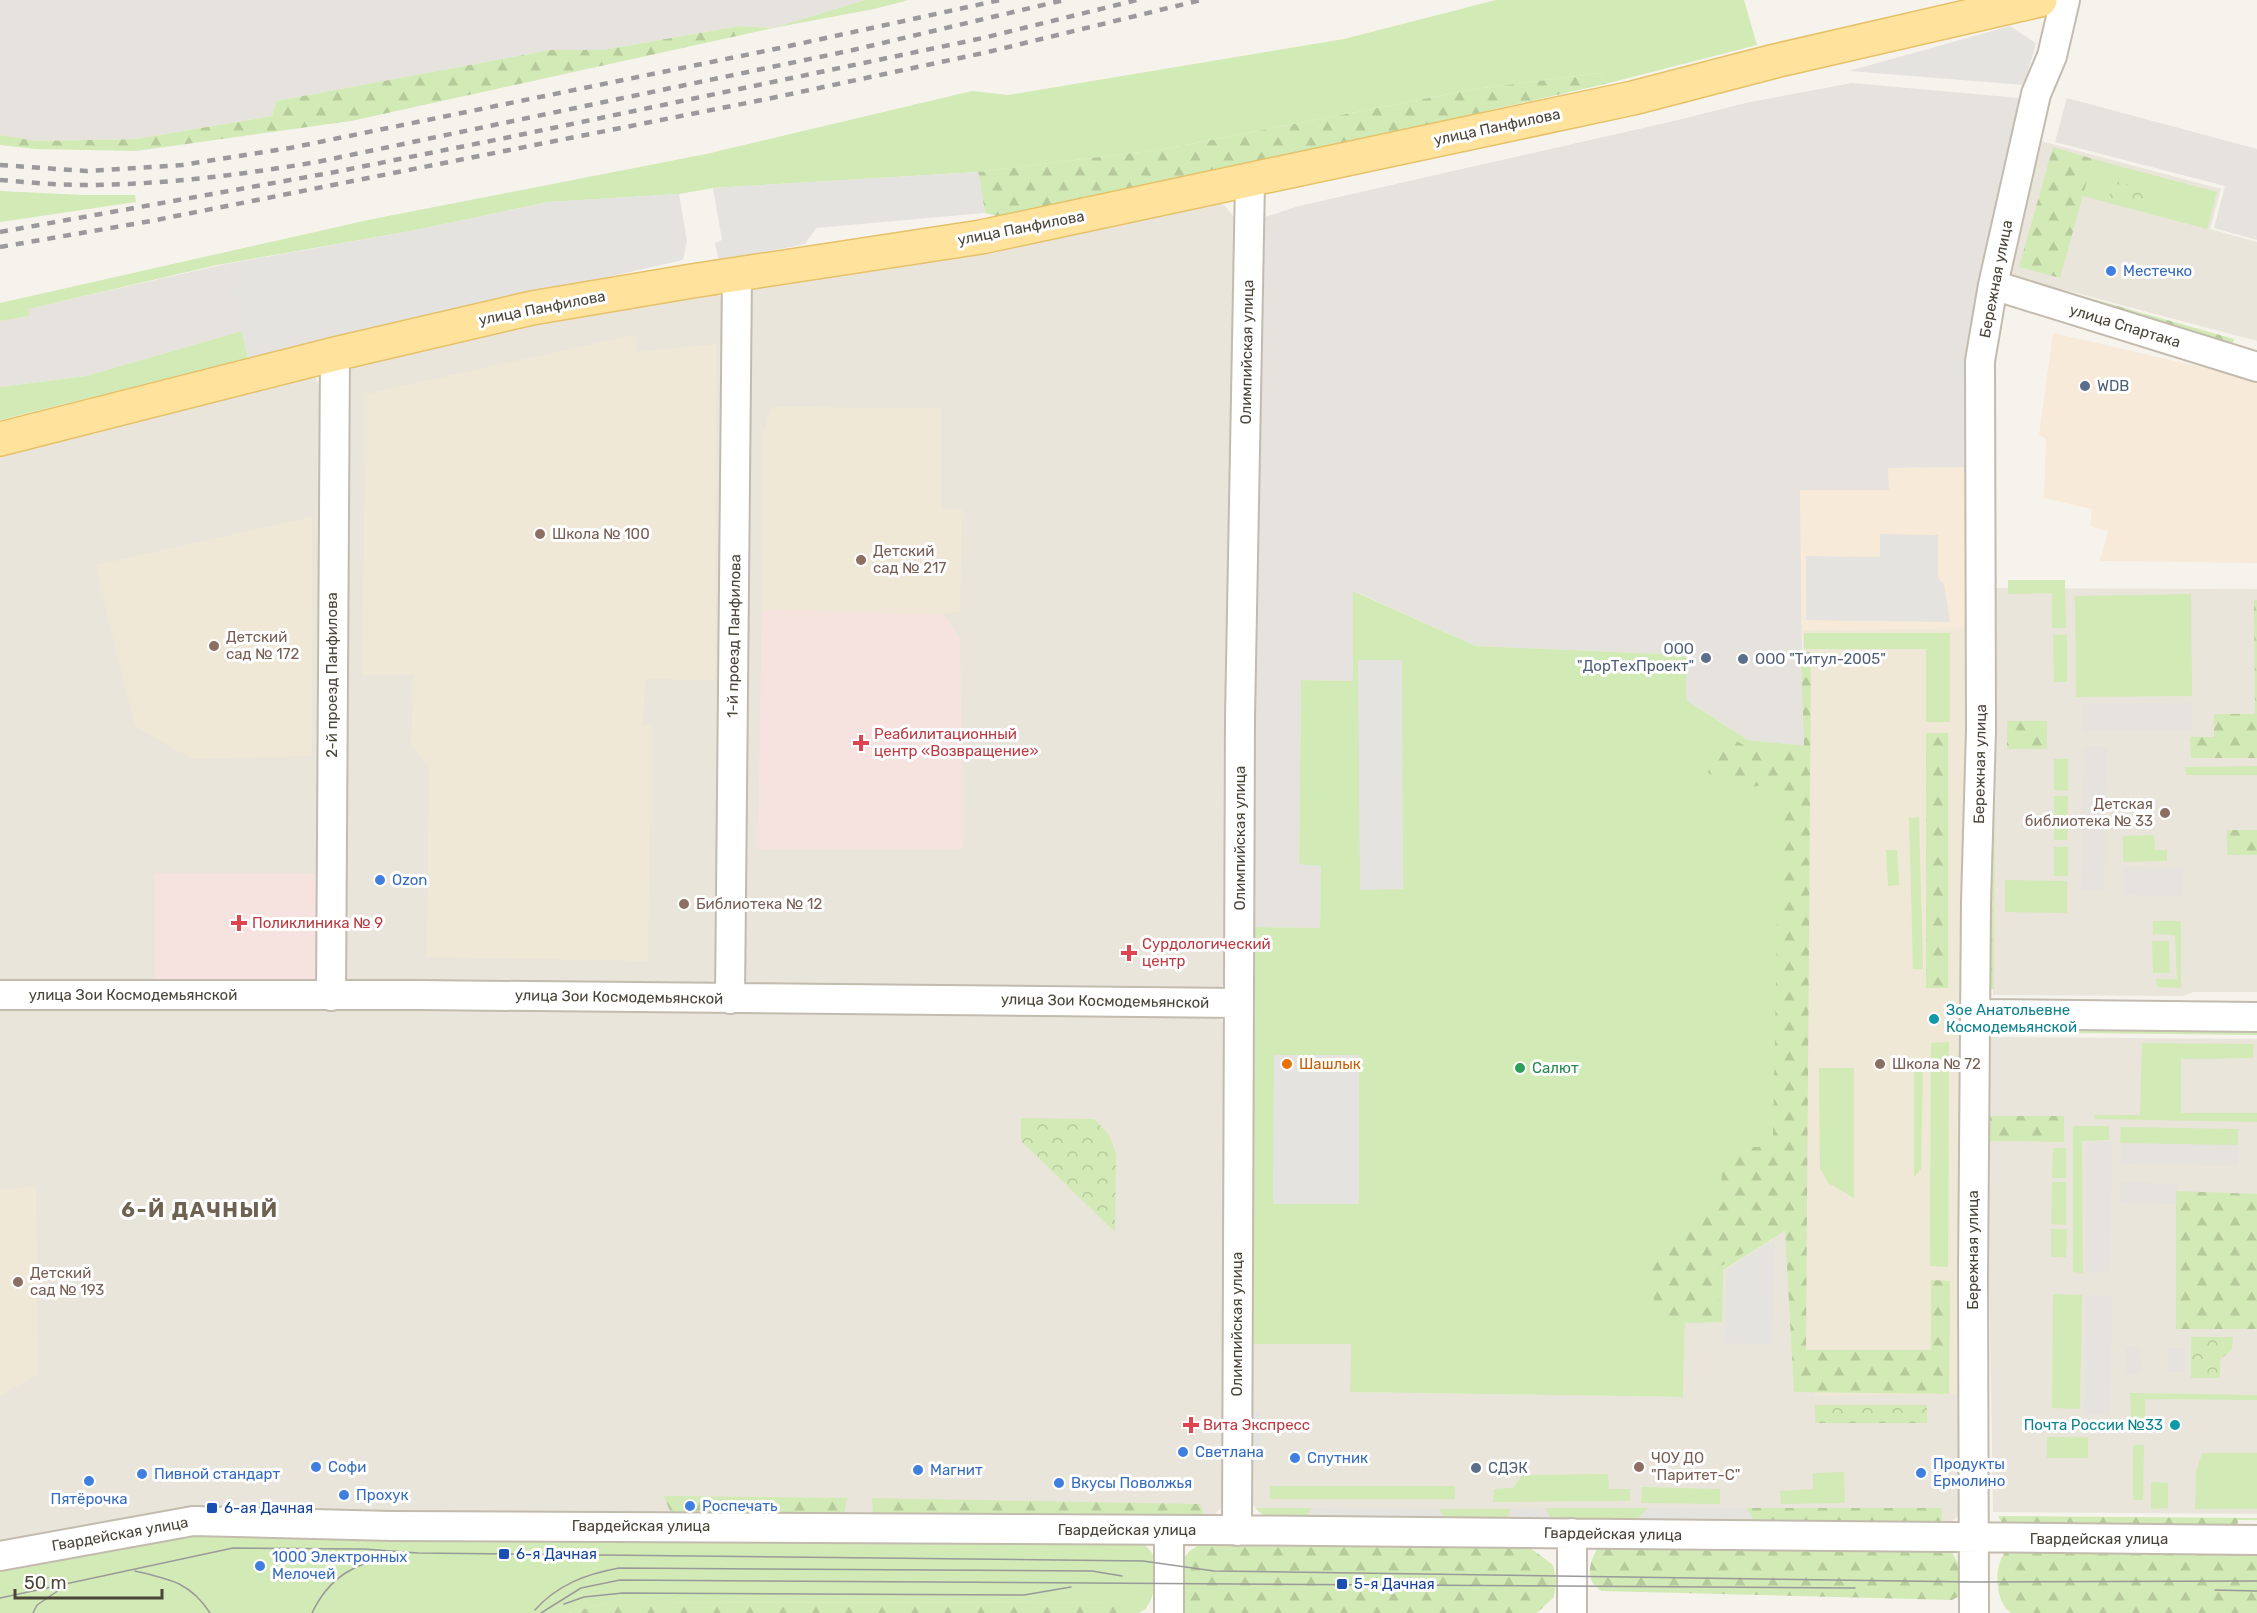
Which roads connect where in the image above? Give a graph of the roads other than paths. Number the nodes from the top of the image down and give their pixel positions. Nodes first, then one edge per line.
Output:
1 (2040, 0) edge
2 (2066, 0) edge
3 (1250, 181) junction
4 (737, 274) junction
5 (1993, 285) junction
6 (335, 354) junction
7 (2257, 366) edge
8 (0, 439) edge
9 (0, 995) edge
10 (331, 996) junction
11 (730, 999) junction
12 (1238, 1003) junction
13 (1976, 1014) junction
14 (2257, 1017) edge
15 (1169, 1531) junction
16 (1237, 1531) junction
17 (1572, 1533) junction
18 (1974, 1538) junction
19 (2257, 1540) edge
20 (0, 1556) edge
21 (1169, 1613) edge
22 (1572, 1613) edge
23 (1974, 1613) edge

1 - 3 main road, улица Панфилова
2 - 5 street, Бережная улица
3 - 4 main road, улица Панфилова
3 - 12 street, Олимпийская улица
4 - 6 main road, улица Панфилова
4 - 11 street, 1-й проезд Панфилова
5 - 7 street, улица Спартака
5 - 13 street, Бережная улица
6 - 8 main road, улица Панфилова
6 - 10 street, 2-й проезд Панфилова
9 - 10 street, улица Зои Космодемьянской
10 - 11 street, улица Зои Космодемьянской
11 - 12 street, улица Зои Космодемьянской
12 - 16 street, Олимпийская улица
13 - 14 street
13 - 18 street, Бережная улица
15 - 16 street, Гвардейская улица
15 - 20 street, Гвардейская улица
15 - 21 street
16 - 17 street, Гвардейская улица
17 - 18 street, Гвардейская улица
17 - 22 street
18 - 19 street, Гвардейская улица
18 - 23 street, Бережная улица

